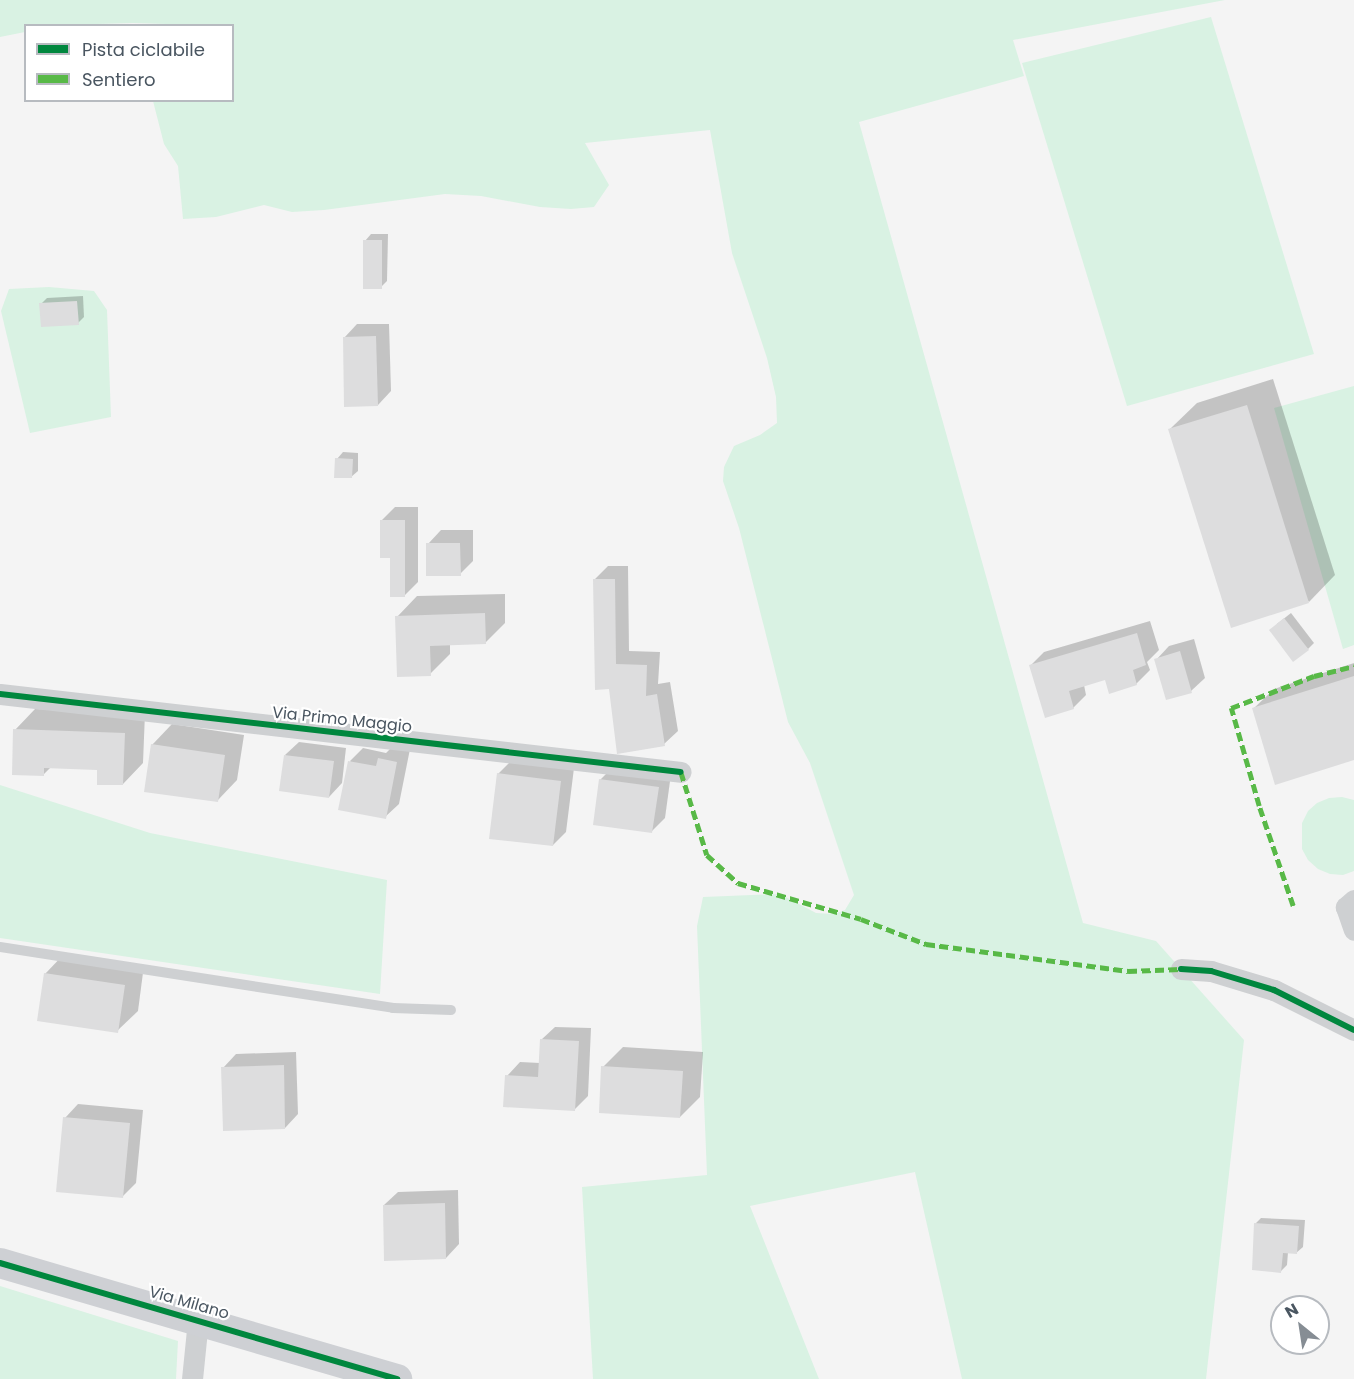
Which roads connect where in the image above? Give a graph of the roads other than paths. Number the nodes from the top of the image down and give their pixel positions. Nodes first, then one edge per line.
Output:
1 (0, 694) edge
2 (681, 772) dead end
3 (1354, 900) edge
4 (1354, 930) edge
5 (0, 947) edge
6 (1181, 969) dead end
7 (452, 1010) dead end
8 (1354, 1030) edge
9 (0, 1263) edge
10 (198, 1320) junction
11 (379, 1376) edge
12 (192, 1379) edge

1 - 2 street, Via Primo Maggio
3 - 4 street
5 - 7 lane
6 - 8 street
9 - 10 street, Via Milano
10 - 11 street, Via Milano
10 - 12 street

